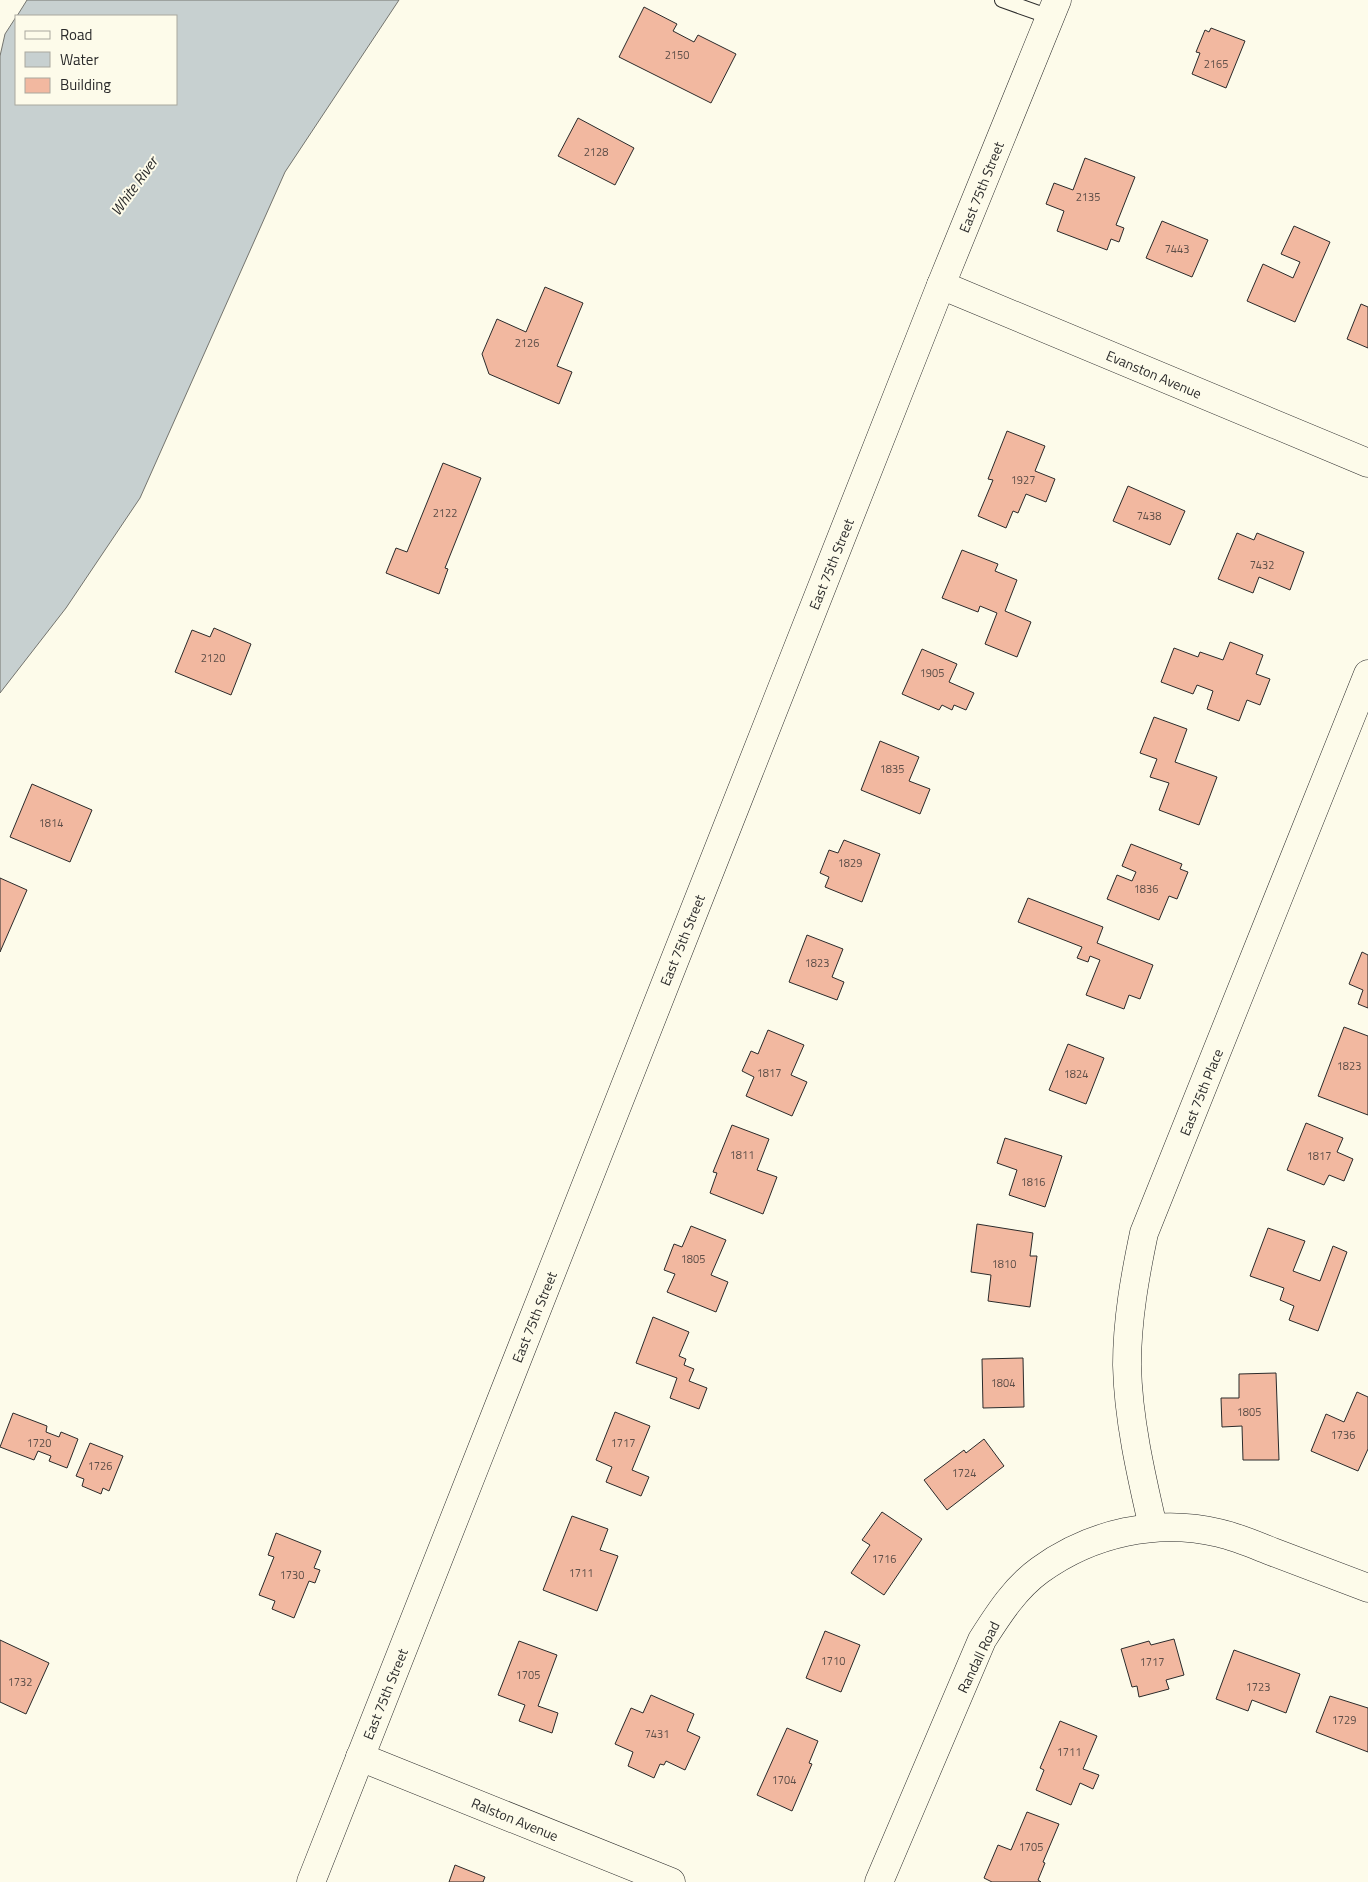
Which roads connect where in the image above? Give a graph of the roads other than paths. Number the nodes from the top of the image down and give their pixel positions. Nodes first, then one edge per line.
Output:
1 (1002, 0) edge
2 (1053, 9) edge
3 (941, 285) junction
4 (1368, 463) edge
5 (1368, 674) edge
6 (1153, 1527) junction
7 (1368, 1588) edge
8 (360, 1757) junction
9 (311, 1882) edge
10 (671, 1882) edge
11 (879, 1882) edge

1 - 2 lane
2 - 3 street, East 75th Street
3 - 4 street, Evanston Avenue
3 - 8 street, East 75th Street
5 - 6 street, East 75th Place
6 - 7 street, Randall Road
6 - 11 street, Randall Road
8 - 9 street, East 75th Street
8 - 10 street, Ralston Avenue

